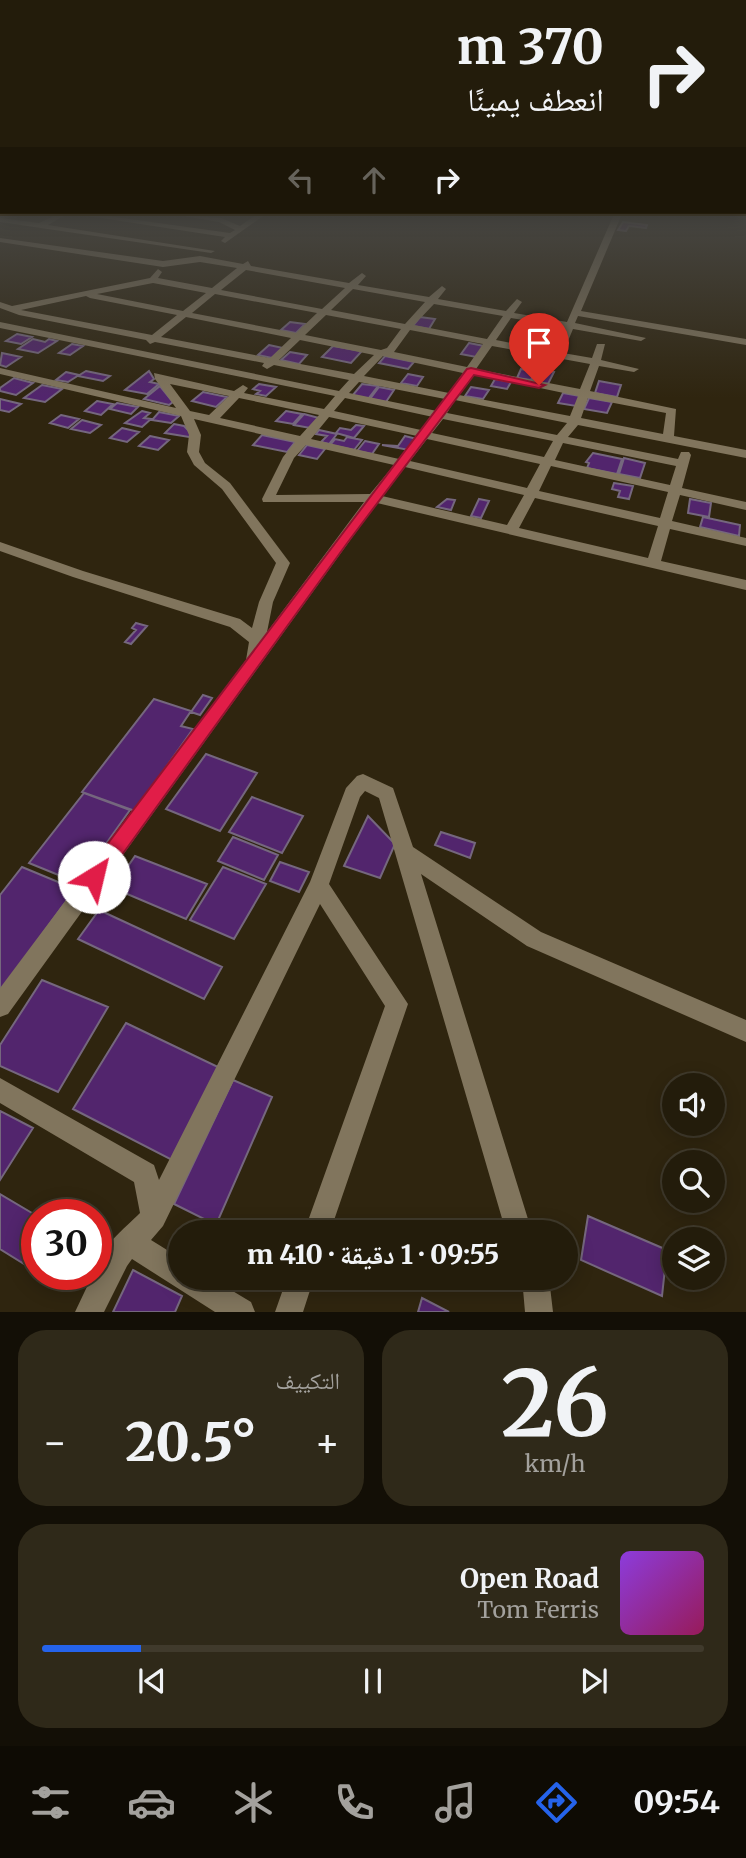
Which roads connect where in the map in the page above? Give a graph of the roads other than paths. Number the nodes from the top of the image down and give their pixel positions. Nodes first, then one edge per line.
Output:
1 (156, 275) edge
2 (233, 275) edge
3 (290, 275) edge
4 (592, 275) edge
5 (362, 276) dead end
6 (153, 280) junction
7 (351, 286) junction
8 (442, 289) dead end
9 (213, 290) junction
10 (90, 295) junction
11 (429, 300) junction
12 (517, 302) dead end
13 (0, 305) edge
14 (14, 309) junction
15 (0, 312) edge
16 (186, 312) junction
17 (323, 312) junction
18 (576, 313) junction
19 (508, 314) junction
20 (0, 325) edge
21 (570, 325) junction
22 (407, 327) junction
23 (299, 336) junction
24 (641, 338) dead end
25 (154, 339) junction
26 (491, 342) junction
27 (746, 342) edge
28 (601, 346) dead end
29 (132, 353) junction
30 (381, 353) junction
31 (557, 355) junction
32 (148, 356) junction
33 (273, 361) junction
34 (597, 363) junction
35 (634, 369) dead end
36 (0, 370) edge
37 (471, 372) junction
38 (357, 377) junction
39 (254, 378) junction
40 (160, 379) junction
41 (237, 394) junction
42 (584, 394) junction
43 (341, 396) junction
44 (453, 396) junction
45 (185, 412) junction
46 (327, 413) junction
47 (439, 416) junction
48 (212, 419) junction
49 (574, 422) junction
50 (424, 436) junction
51 (668, 438) junction
52 (559, 440) junction
53 (303, 441) junction
54 (690, 443) junction
55 (746, 454) edge
56 (546, 463) junction
57 (401, 464) junction
58 (682, 464) junction
59 (675, 490) junction
60 (529, 492) junction
61 (374, 498) junction
62 (746, 506) edge
63 (666, 524) junction
64 (512, 529) junction
65 (746, 542) edge
66 (0, 546) edge
67 (654, 562) junction
68 (746, 585) edge
69 (257, 639) junction
70 (251, 663) junction
71 (404, 852) junction
72 (319, 885) junction
73 (0, 1006) edge
74 (746, 1031) edge
75 (0, 1090) edge
76 (154, 1217) junction
77 (321, 1220) edge
78 (515, 1220) edge
79 (130, 1242) junction
80 (168, 1266) edge
81 (205, 1290) edge
82 (297, 1290) edge
83 (537, 1290) edge
84 (89, 1312) edge
85 (241, 1312) edge
86 (289, 1312) edge
87 (539, 1312) edge

1 - 6 street
2 - 9 street
3 - 7 street
4 - 18 street
5 - 7 street
6 - 9 street
6 - 10 street
7 - 11 street
7 - 17 street
8 - 11 street
9 - 16 street
9 - 17 street
10 - 14 street
10 - 16 street
11 - 19 street
11 - 22 street
12 - 19 street
13 - 14 street
14 - 15 street
14 - 25 street
16 - 23 street
16 - 25 street
17 - 22 street
17 - 23 street
18 - 21 street
18 - 27 street
19 - 21 street
19 - 26 street
20 - 29 street
21 - 24 street
21 - 31 street
22 - 26 street
22 - 30 street
23 - 30 street
23 - 33 street
25 - 29 street
25 - 33 street
26 - 31 street
26 - 37 street
28 - 34 street
29 - 32 street
30 - 37 street
30 - 38 street
31 - 34 street
32 - 39 street
32 - 40 street
33 - 38 street
33 - 39 street
34 - 35 street
34 - 42 street
36 - 45 street
37 - 42 street
37 - 44 street
38 - 43 street
38 - 44 street
39 - 41 street
39 - 43 street
40 - 41 street
40 - 45 street
41 - 46 street
41 - 48 street
42 - 49 street
42 - 51 street
43 - 46 street
43 - 47 street
44 - 47 street
44 - 49 street
45 - 48 street
45 - 69 street
46 - 50 street
46 - 53 street
47 - 50 street
47 - 52 street
48 - 53 street
49 - 51 street
49 - 52 street
50 - 56 street
50 - 57 street
51 - 54 street
52 - 56 street
52 - 58 street
53 - 57 street
53 - 61 street
54 - 55 street
54 - 58 street
56 - 59 street
56 - 60 street
57 - 60 street
57 - 61 street
58 - 59 street
59 - 62 street
59 - 63 street
60 - 63 street
60 - 64 street
61 - 64 street
61 - 70 street
63 - 65 street
63 - 67 street
64 - 67 street
66 - 69 street
67 - 68 street
69 - 70 street
70 - 73 street
71 - 72 street
71 - 74 street
71 - 78 street
72 - 76 street
72 - 77 street
75 - 76 street
76 - 79 street
79 - 80 street
79 - 84 street
81 - 85 street
82 - 86 street
83 - 87 street

